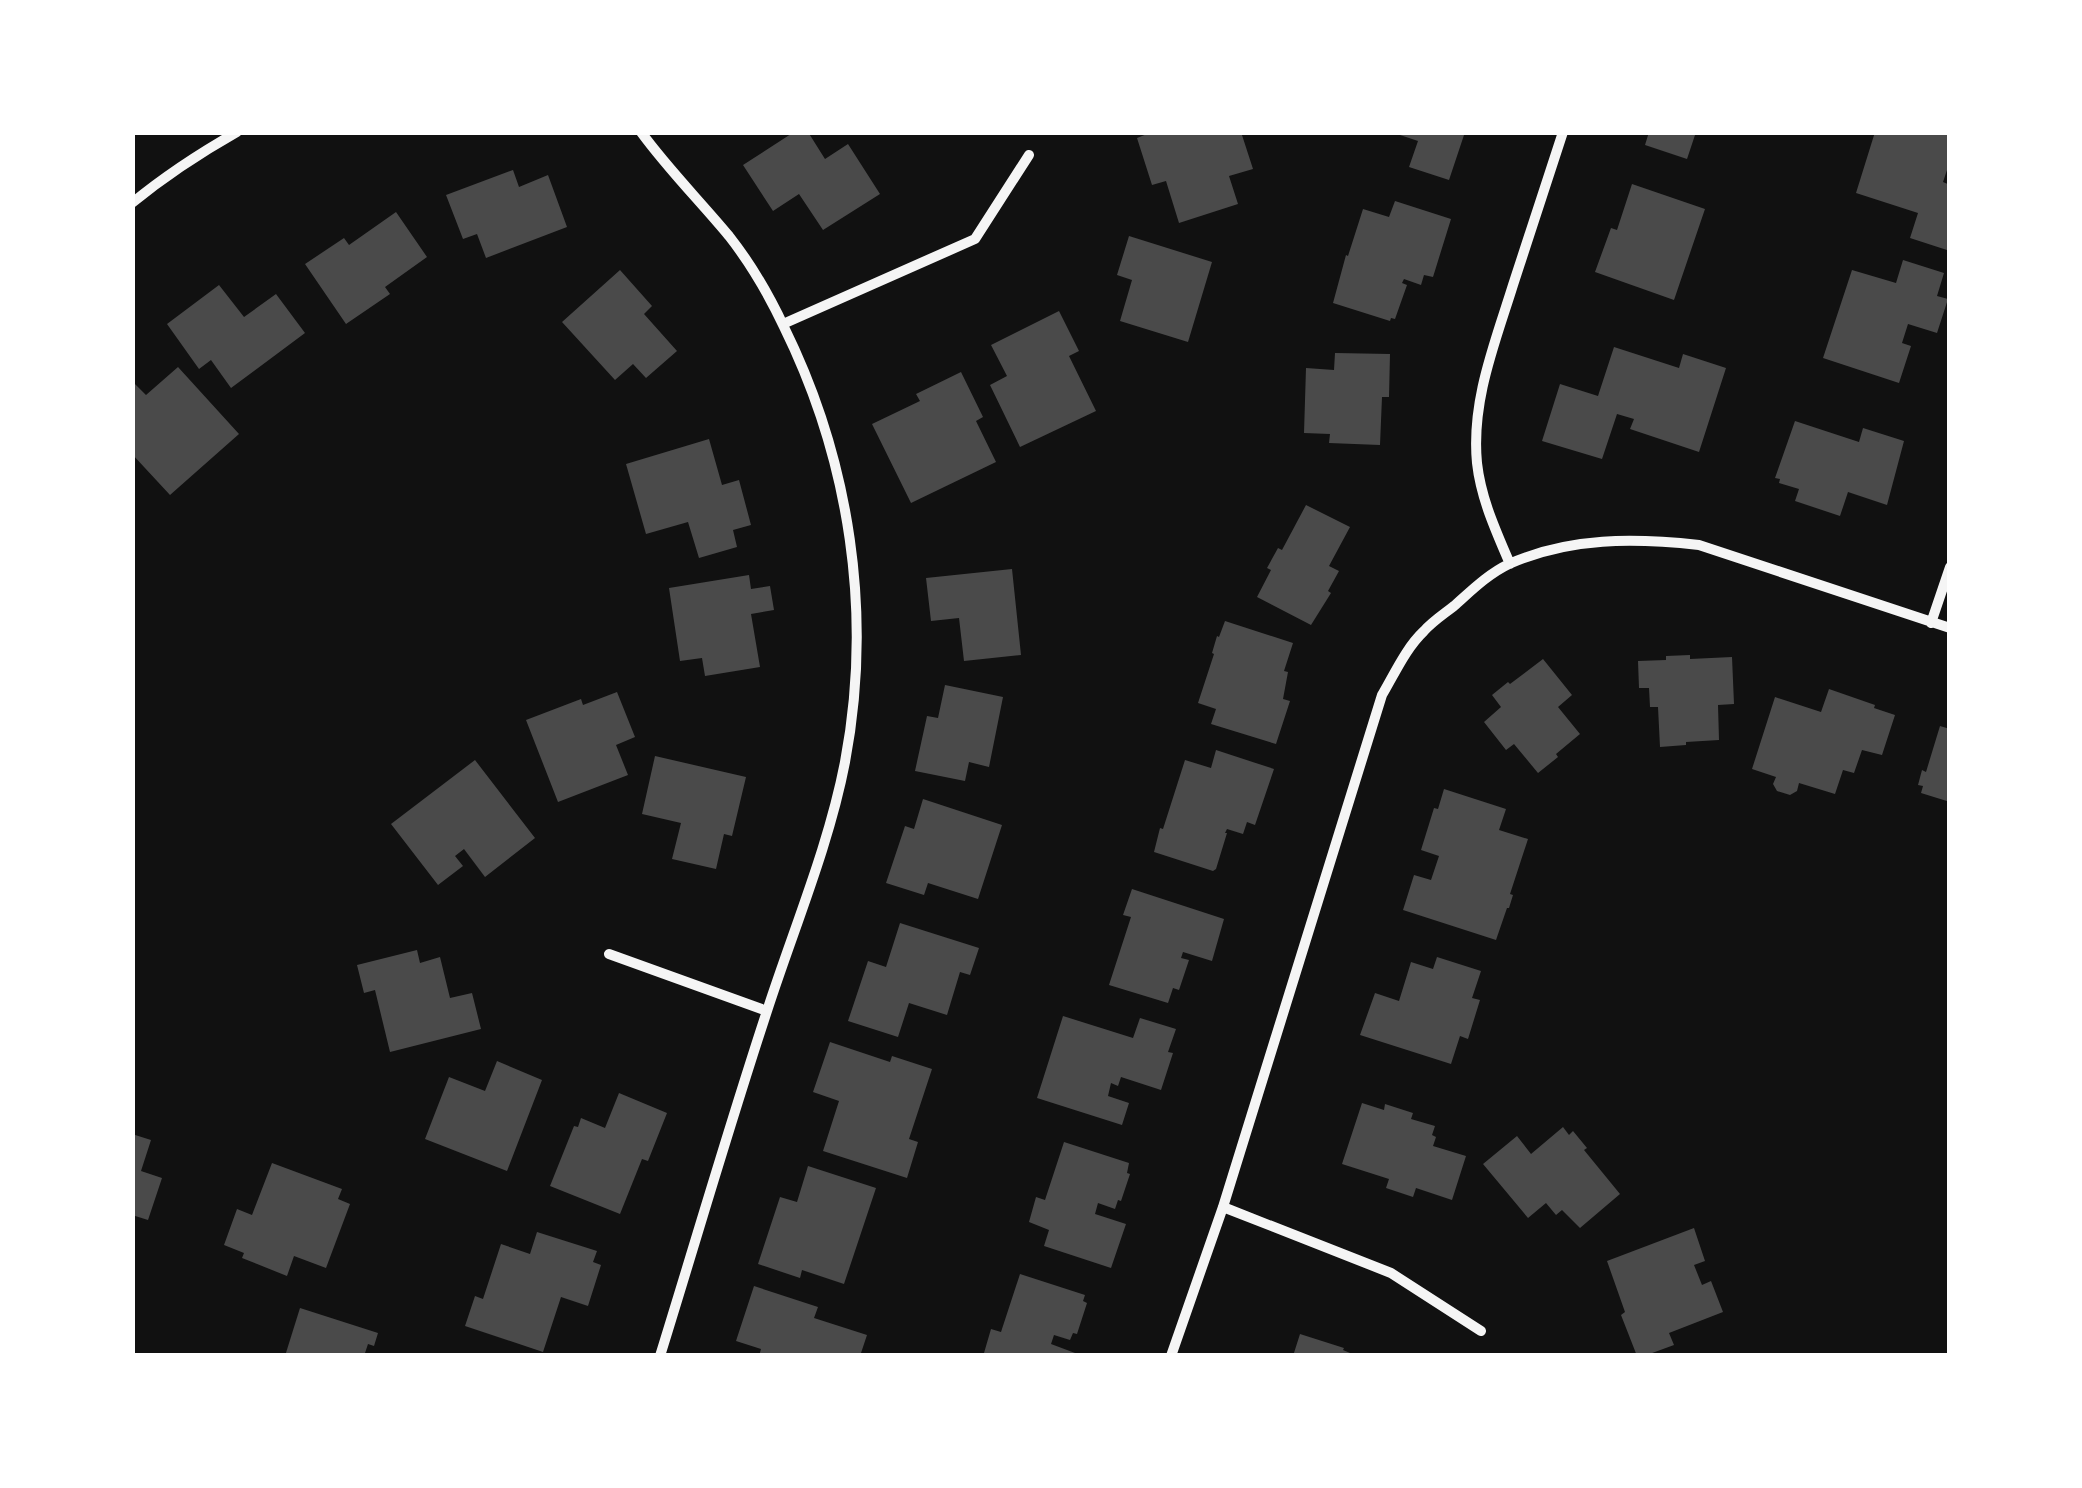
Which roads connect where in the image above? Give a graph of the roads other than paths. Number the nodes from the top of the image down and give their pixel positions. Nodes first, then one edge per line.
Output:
1 (237, 132) edge
2 (640, 132) edge
3 (1562, 132) edge
4 (1029, 155) dead end
5 (132, 203) edge
6 (783, 324) junction
7 (1510, 564) junction
8 (1950, 567) edge
9 (1931, 623) junction
10 (1950, 628) edge
11 (609, 954) dead end
12 (767, 1011) junction
13 (1222, 1207) junction
14 (1482, 1332) dead end
15 (660, 1356) edge
16 (1171, 1356) edge

1 - 5 street
2 - 6 street
3 - 7 street
4 - 6 street
6 - 12 street
7 - 9 street
7 - 13 street
8 - 9 street
9 - 10 street
11 - 12 street
12 - 15 street
13 - 14 street
13 - 16 street

